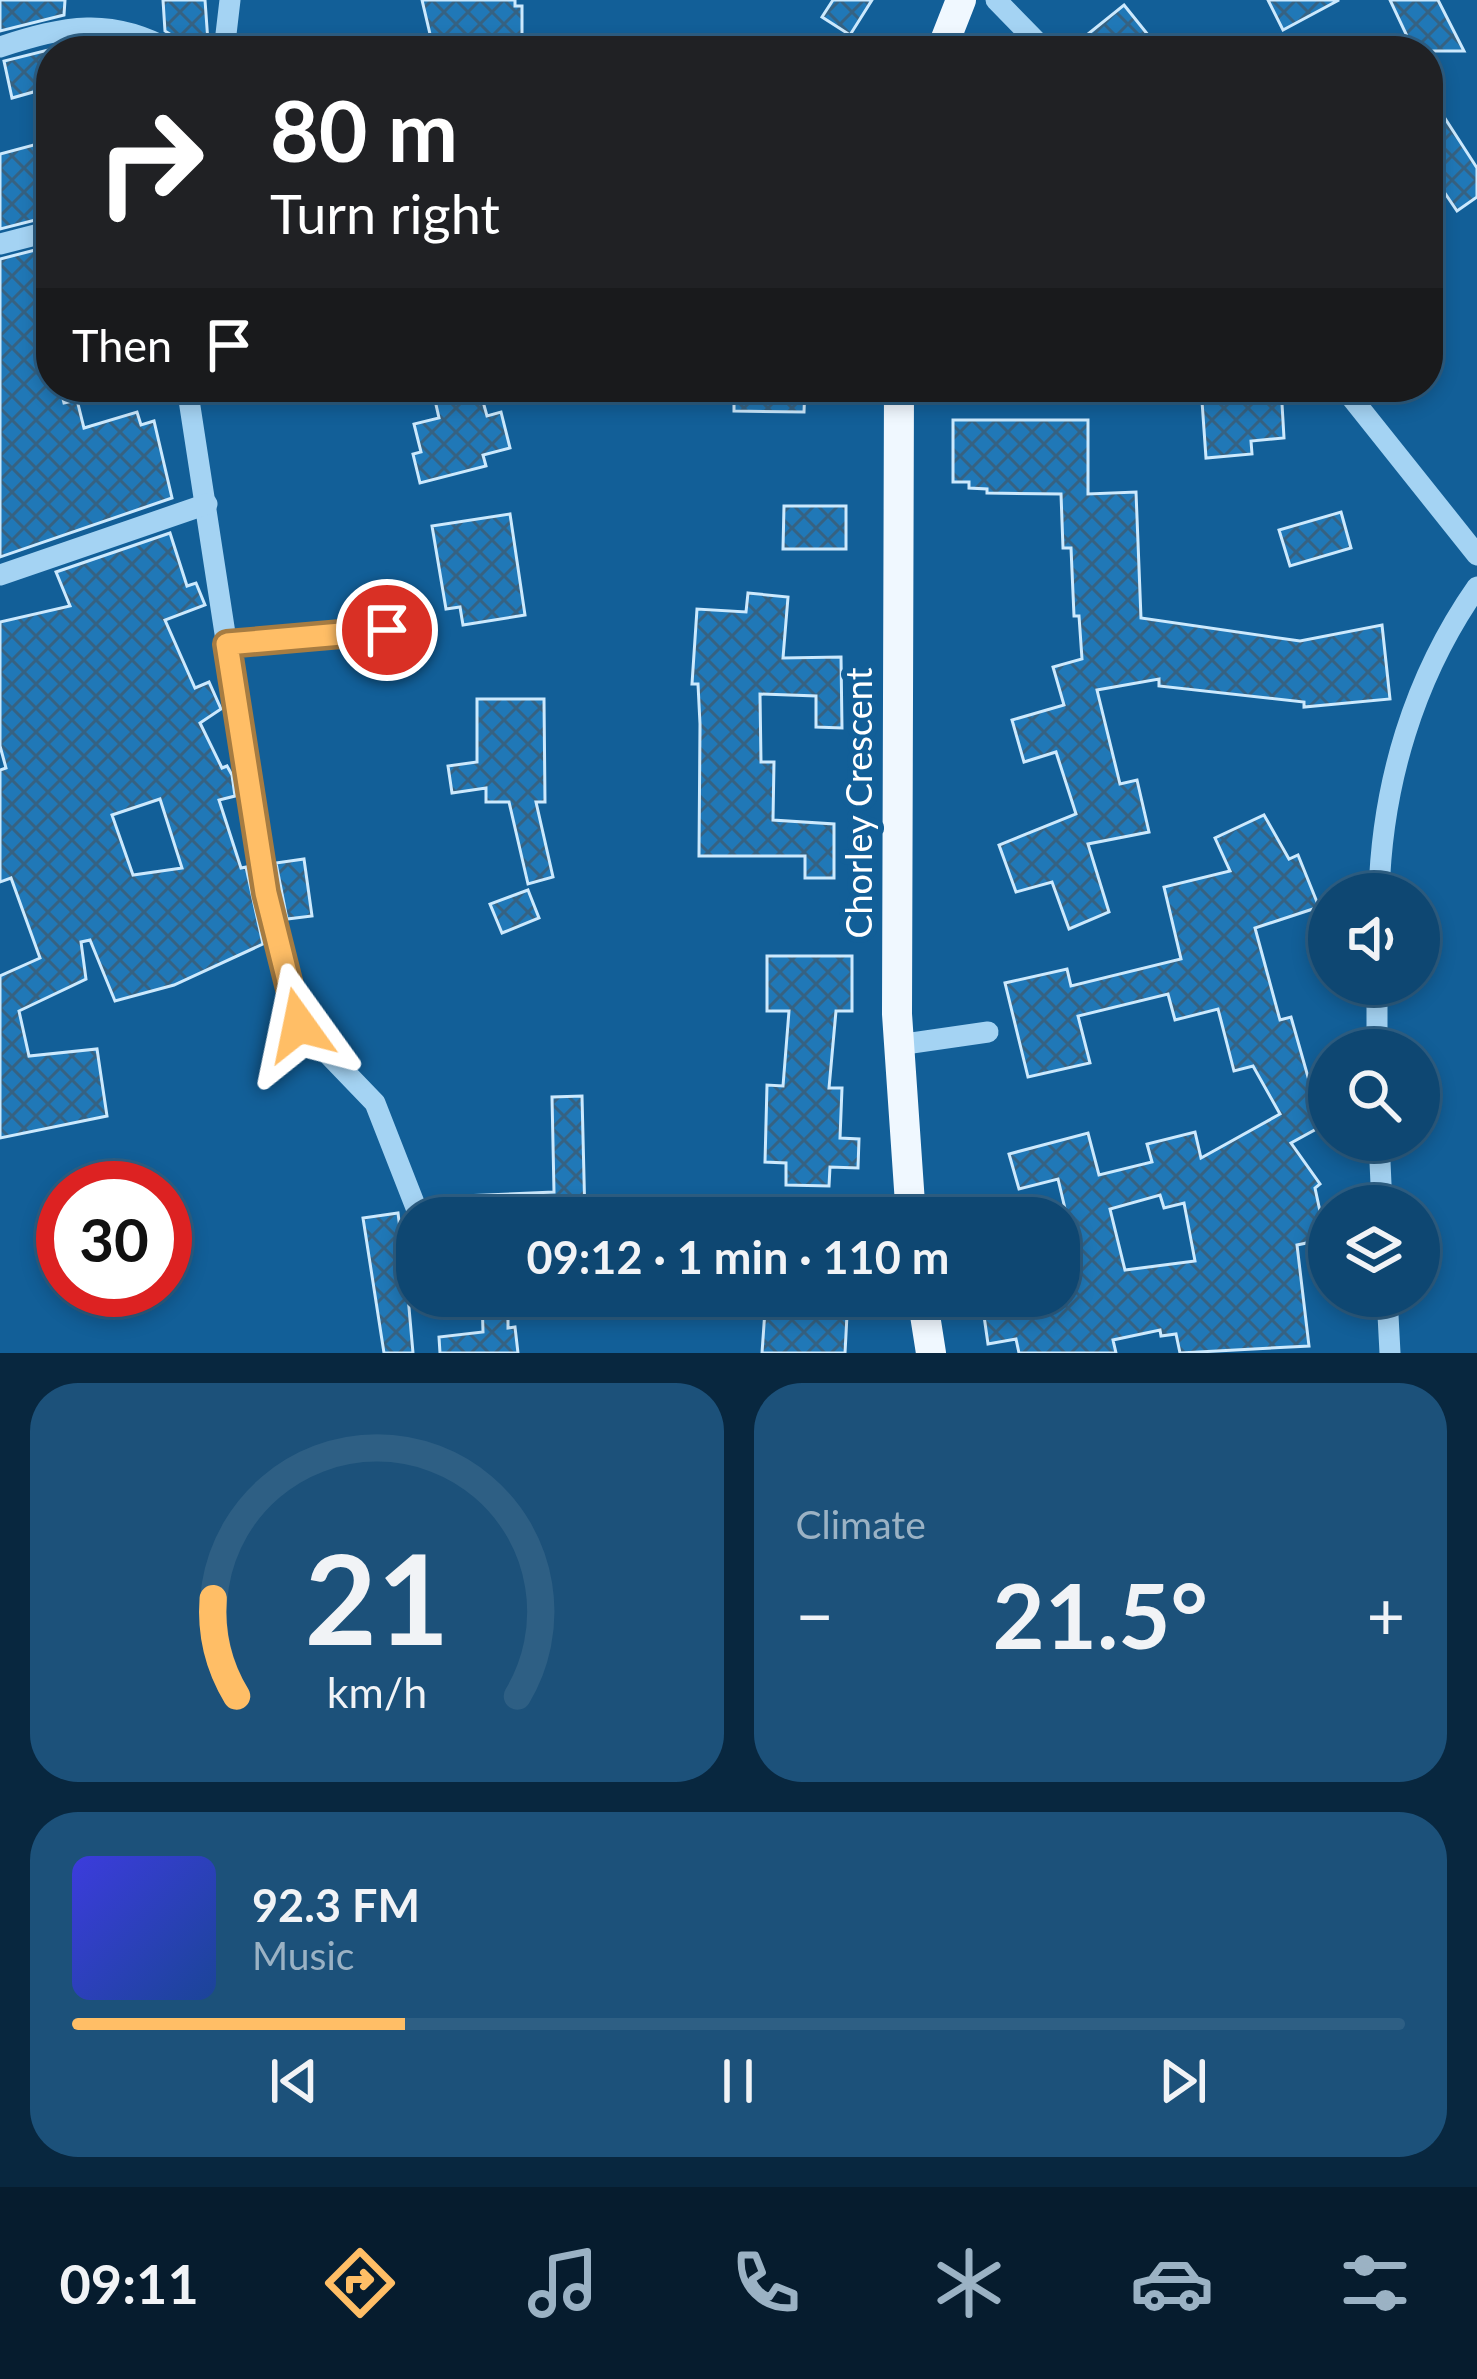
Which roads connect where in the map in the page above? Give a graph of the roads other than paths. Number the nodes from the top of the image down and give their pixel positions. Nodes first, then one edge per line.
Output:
1 (230, 0) edge
2 (962, 0) edge
3 (996, 0) edge
4 (40, 36) edge
5 (147, 36) edge
6 (226, 36) edge
7 (947, 36) edge
8 (1031, 36) edge
9 (36, 37) edge
10 (0, 46) edge
11 (36, 235) edge
12 (0, 244) edge
13 (190, 402) edge
14 (899, 402) edge
15 (1355, 402) edge
16 (207, 505) junction
17 (1477, 555) edge
18 (0, 575) edge
19 (1477, 587) edge
20 (387, 630) dead end
21 (227, 644) junction
22 (1381, 873) edge
23 (988, 1032) dead end
24 (898, 1045) junction
25 (412, 1197) edge
26 (909, 1197) edge
27 (925, 1317) edge
28 (1388, 1317) edge
29 (931, 1353) edge
30 (1390, 1353) edge

1 - 6 street
2 - 7 main road
3 - 8 street
4 - 5 street
9 - 10 street
11 - 12 street
13 - 16 street
14 - 24 main road, Chorley Crescent
15 - 17 street
16 - 18 street
16 - 21 street
19 - 22 street
20 - 21 street
21 - 25 street
23 - 24 street
24 - 26 main road, Chorley Crescent
27 - 29 main road
28 - 30 street

